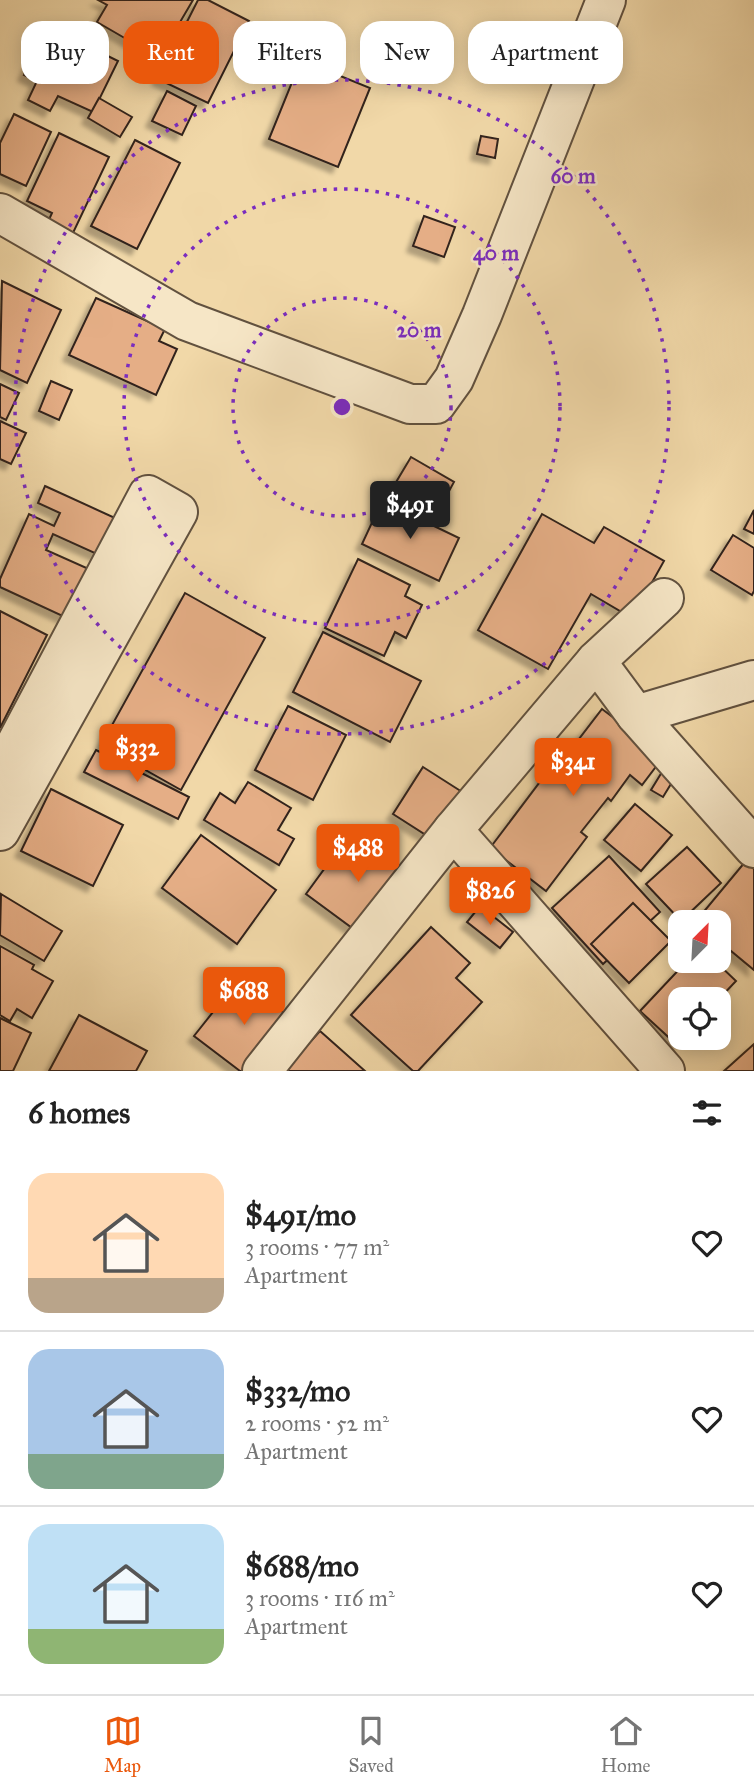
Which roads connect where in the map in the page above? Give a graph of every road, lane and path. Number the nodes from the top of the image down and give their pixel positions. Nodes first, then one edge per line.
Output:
1 (606, 0) edge
2 (0, 213) edge
3 (664, 598) dead end
4 (596, 661) junction
5 (754, 680) edge
6 (636, 715) junction
7 (0, 774) edge
8 (453, 830) junction
9 (0, 831) edge
10 (754, 848) edge
11 (262, 1071) edge
12 (665, 1071) edge

1 - 2 street
3 - 4 street
4 - 6 street
4 - 8 street
5 - 6 street
6 - 10 street
7 - 9 street
8 - 11 street
8 - 12 street

